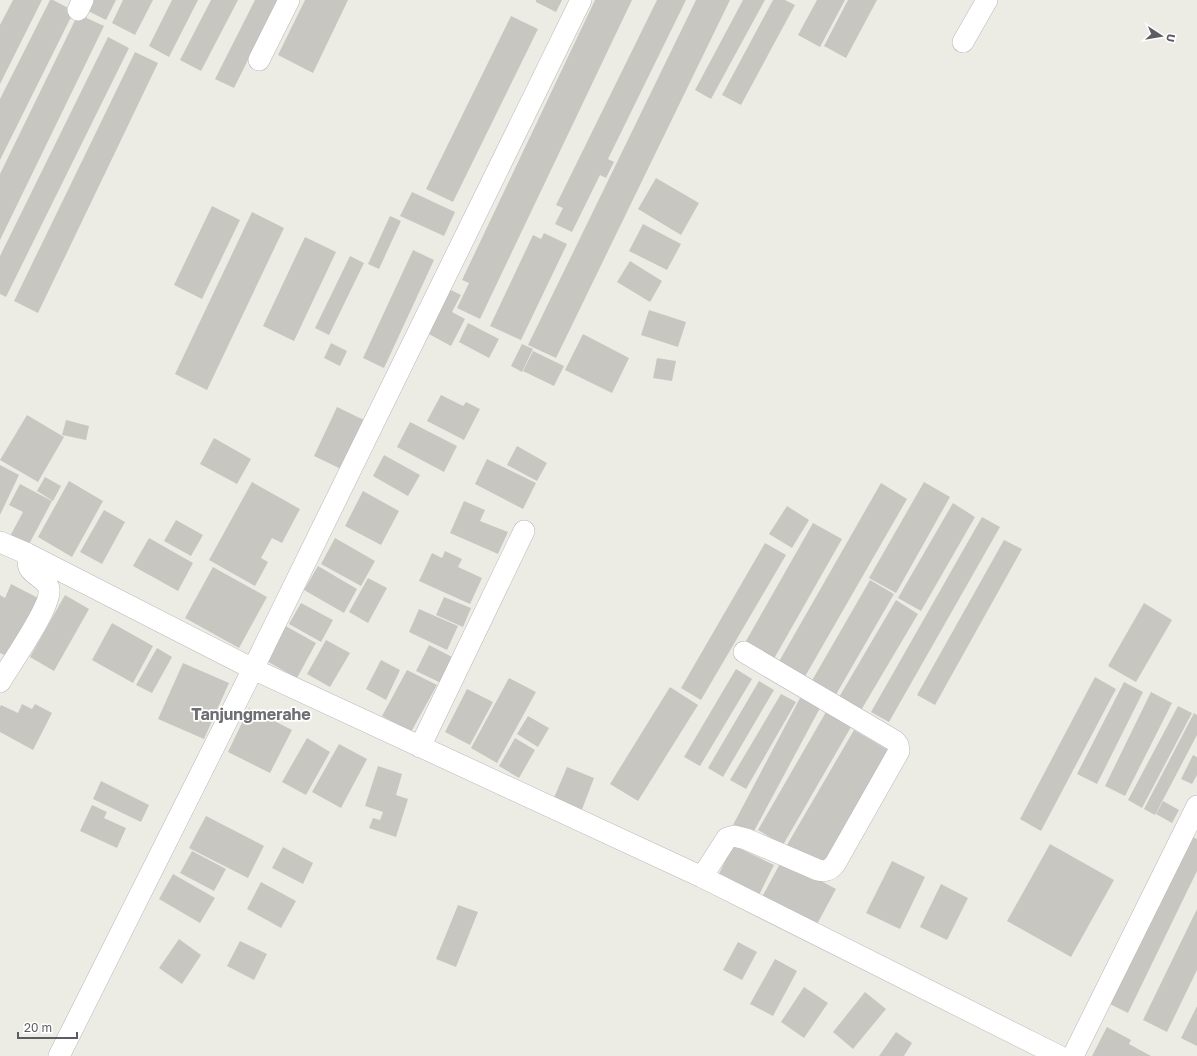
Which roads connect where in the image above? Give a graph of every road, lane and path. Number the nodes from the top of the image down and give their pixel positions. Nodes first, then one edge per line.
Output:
1 (289, 0) edge
2 (581, 0) edge
3 (987, 0) edge
4 (963, 42) dead end
5 (259, 60) dead end
6 (524, 531) dead end
7 (0, 542) edge
8 (28, 554) junction
9 (744, 652) dead end
10 (253, 669) junction
11 (0, 682) edge
12 (420, 747) junction
13 (1197, 806) edge
14 (702, 877) junction
15 (59, 1056) edge
16 (1059, 1056) edge
17 (1073, 1056) edge

1 - 5 street
2 - 10 street
3 - 4 street
6 - 12 street
7 - 8 street
8 - 10 street
8 - 11 street
9 - 14 street
10 - 12 street
10 - 15 street
12 - 14 street
13 - 17 street
14 - 16 street

